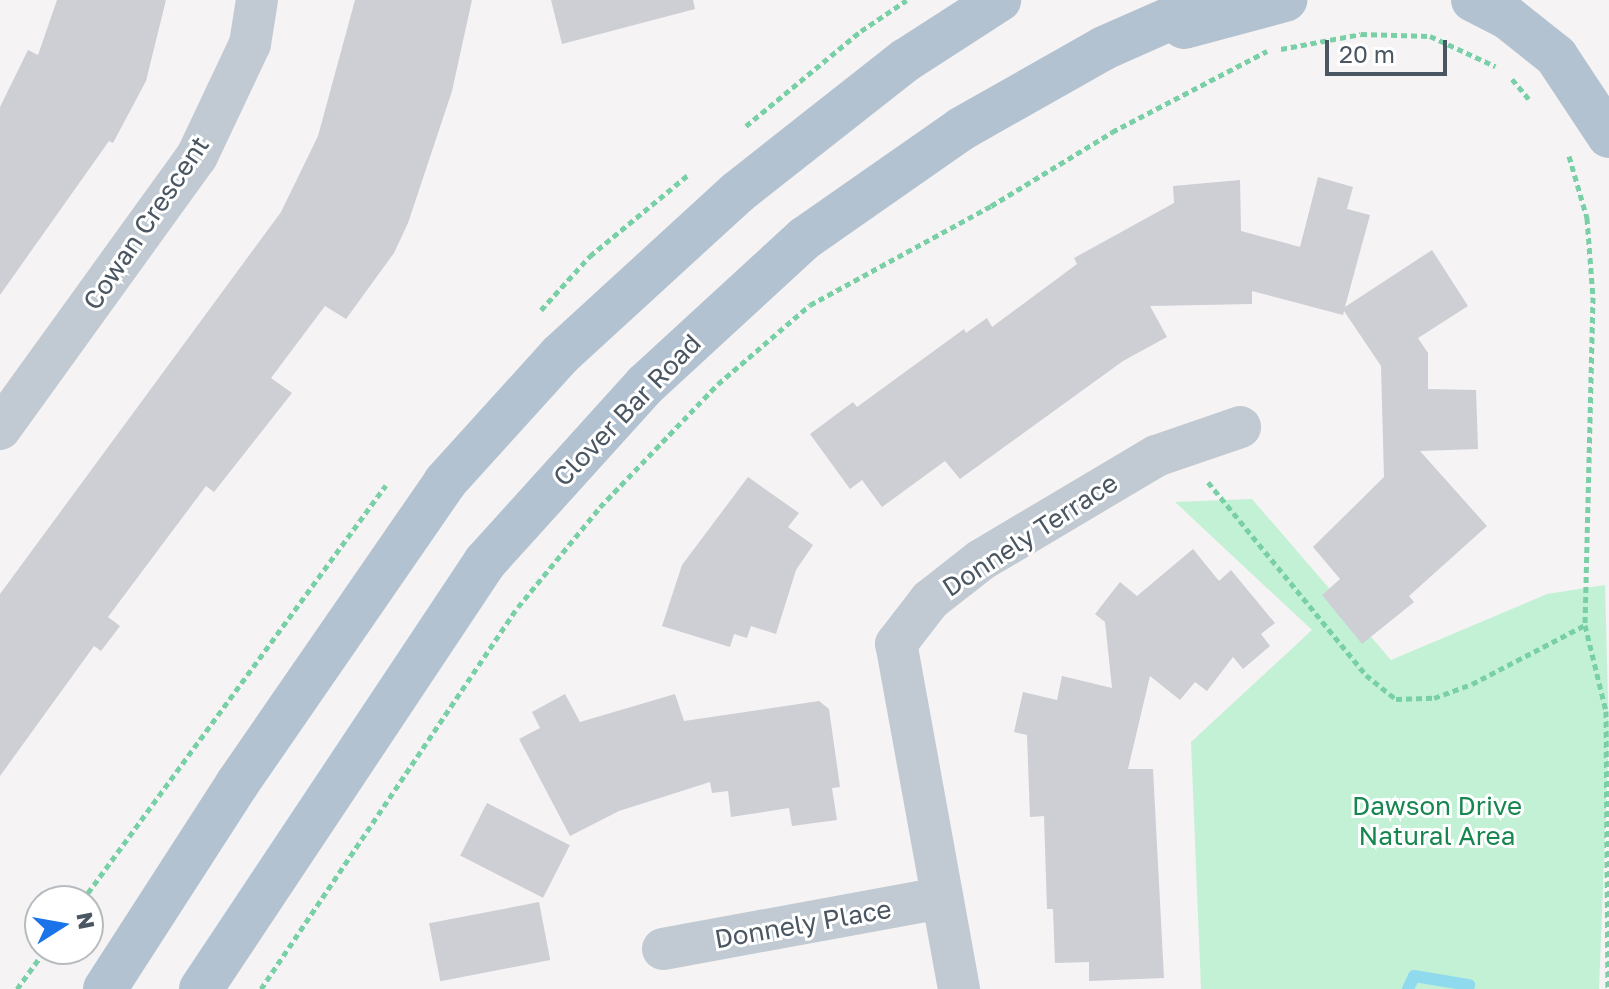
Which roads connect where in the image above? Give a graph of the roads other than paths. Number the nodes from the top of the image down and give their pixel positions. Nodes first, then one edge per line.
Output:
1 (257, 0) edge
2 (999, 0) edge
3 (1174, 0) edge
4 (1213, 0) edge
5 (1285, 0) edge
6 (1473, 0) edge
7 (1104, 48) junction
8 (1609, 136) edge
9 (1240, 427) dead end
10 (0, 429) edge
11 (942, 898) junction
12 (663, 949) dead end
13 (105, 989) edge
14 (201, 989) edge
15 (959, 989) edge

1 - 10 street, Cowan Crescent
2 - 13 main road
3 - 7 main road
4 - 7 main road, Clover Bar Road
5 - 7 main road
6 - 8 main road
7 - 14 main road, Clover Bar Road
9 - 11 street, Donnely Terrace
11 - 12 street, Donnely Place
11 - 15 street, Donnely Terrace

